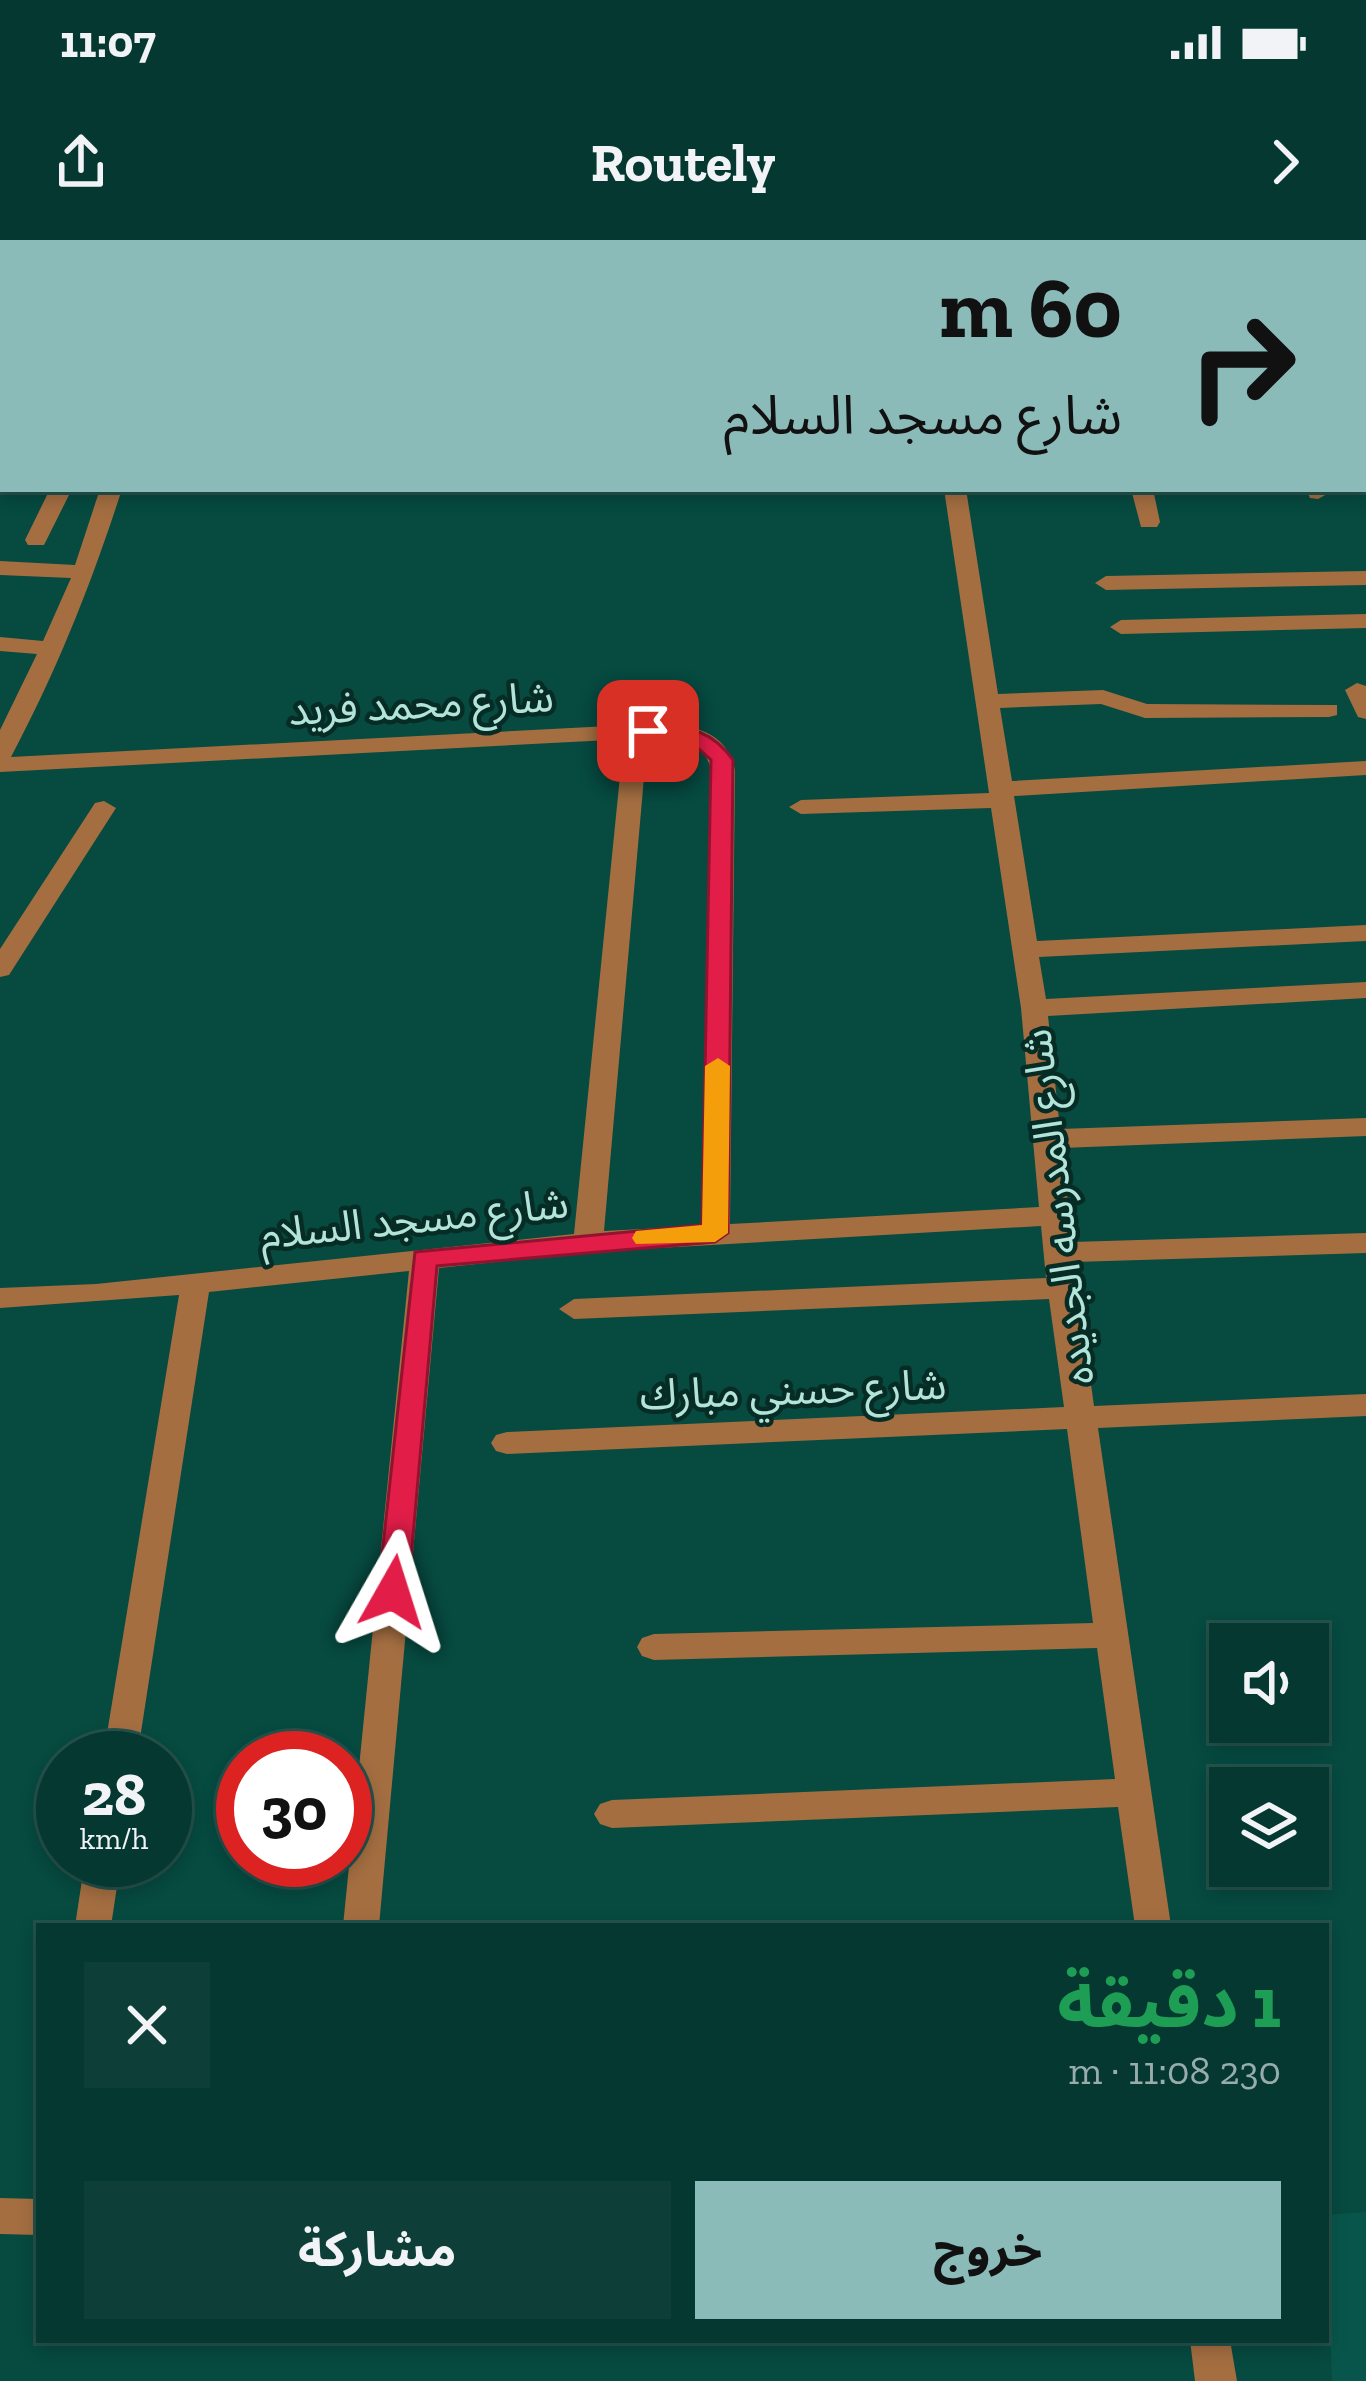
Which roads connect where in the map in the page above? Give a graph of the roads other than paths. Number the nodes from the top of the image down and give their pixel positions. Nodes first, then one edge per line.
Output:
1 (60, 492) edge
2 (110, 492) edge
3 (956, 492) edge
4 (1143, 492) edge
5 (1149, 522) dead end
6 (36, 540) dead end
7 (0, 568) edge
8 (86, 572) junction
9 (1366, 578) edge
10 (1106, 583) dead end
11 (1366, 621) edge
12 (1121, 627) dead end
13 (0, 644) edge
14 (54, 649) junction
15 (988, 700) junction
16 (1329, 710) dead end
17 (0, 755) edge
18 (0, 764) edge
19 (633, 766) dead end
20 (1366, 768) edge
21 (1002, 794) junction
22 (801, 807) dead end
23 (104, 808) dead end
24 (1366, 933) edge
25 (1025, 950) junction
26 (0, 969) edge
27 (1366, 990) edge
28 (1034, 1008) junction
29 (1366, 1127) edge
30 (1045, 1139) junction
31 (1053, 1216) junction
32 (715, 1233) junction
33 (588, 1241) junction
34 (1366, 1243) edge
35 (1057, 1252) junction
36 (425, 1258) junction
37 (196, 1283) junction
38 (1061, 1288) junction
39 (1, 1302) edge
40 (574, 1309) dead end
41 (1366, 1405) edge
42 (1082, 1419) junction
43 (506, 1443) dead end
44 (1112, 1634) junction
45 (654, 1647) dead end
46 (124, 1731) edge
47 (1134, 1792) junction
48 (612, 1814) dead end
49 (99, 1887) edge
50 (93, 1923) edge
51 (361, 1923) edge
52 (1153, 1923) edge
53 (0, 2216) edge
54 (36, 2216) edge
55 (1210, 2343) edge
56 (1216, 2381) edge

1 - 6 street
2 - 8 street
3 - 15 street, شارع المدرسه الجديده
4 - 5 street
7 - 8 street
8 - 14 street
9 - 10 street
11 - 12 street
13 - 14 street
14 - 17 street
15 - 16 street
15 - 21 street, شارع المدرسه الجديده
18 - 32 street, شارع محمد فريد
19 - 33 street
20 - 21 street
21 - 22 street
21 - 25 street, شارع المدرسه الجديده
23 - 26 street
24 - 25 street
25 - 28 street, شارع المدرسه الجديده
27 - 28 street
28 - 30 street, شارع المدرسه الجديده
29 - 30 street
30 - 31 street, شارع المدرسه الجديده
31 - 32 street, شارع مسجد السلام
31 - 35 street, شارع المدرسه الجديده
32 - 33 street, شارع مسجد السلام
33 - 36 street, شارع مسجد السلام
34 - 35 street
35 - 38 street, شارع المدرسه الجديده
36 - 37 street, شارع مسجد السلام
36 - 51 street
37 - 39 street, شارع مسجد السلام
37 - 46 street
38 - 40 street
38 - 42 street, شارع المدرسه الجديده
41 - 42 street, شارع حسني مبارك
42 - 43 street, شارع حسني مبارك
42 - 44 street, شارع المدرسه الجديده
44 - 45 street
44 - 47 street, شارع المدرسه الجديده
47 - 48 street
47 - 52 street, شارع المدرسه الجديده
49 - 50 street
53 - 54 street
55 - 56 street

